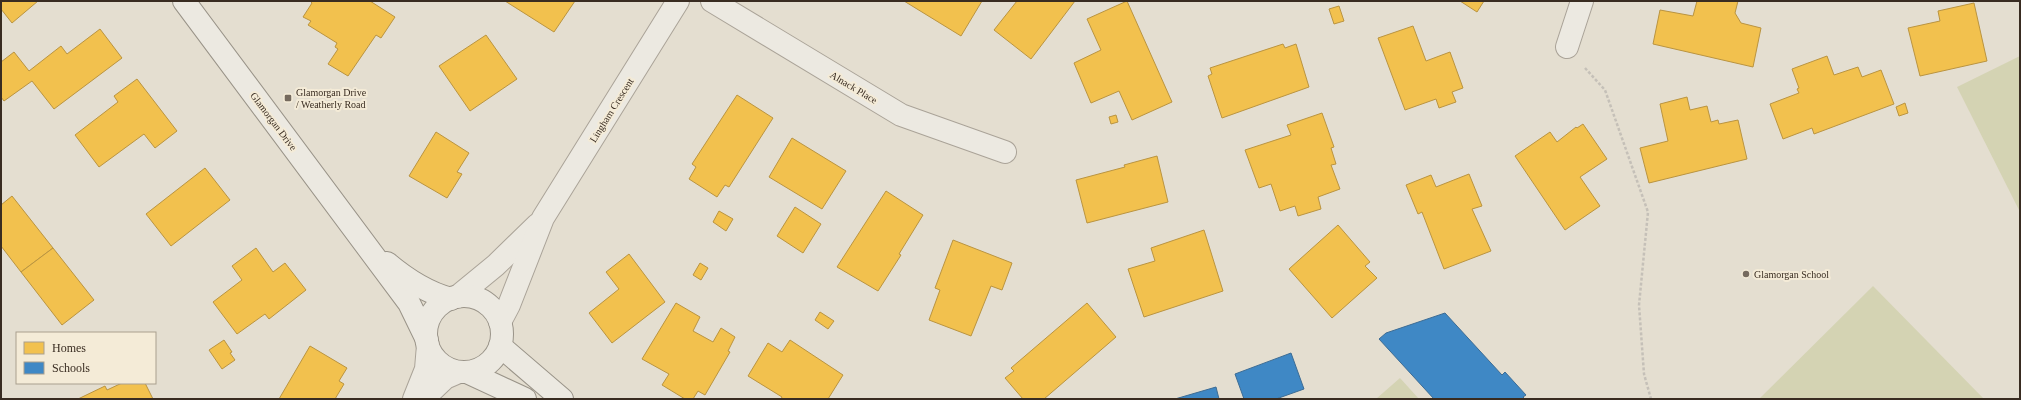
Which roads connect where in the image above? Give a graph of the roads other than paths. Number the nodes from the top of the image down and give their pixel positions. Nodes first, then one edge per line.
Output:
1 (184, 1) edge
2 (678, 1) edge
3 (712, 1) edge
4 (1582, 1) edge
5 (1566, 47) road end
6 (1005, 152) dead end
7 (543, 218) junction
8 (364, 240) junction
9 (454, 298) junction
10 (500, 322) junction
11 (427, 343) junction
12 (500, 346) junction
13 (463, 372) junction
14 (414, 399) edge
15 (423, 399) edge
16 (525, 399) edge
17 (562, 399) edge

1 - 8 street, Glamorgan Drive
2 - 7 street, Lingham Crescent
3 - 6 street, Alnack Place
4 - 5 street
7 - 9 street, Lingham Crescent
7 - 10 street, Lingham Crescent
8 - 9 street, Glamorgan Drive
8 - 11 street, Glamorgan Drive
9 - 10 street
9 - 11 street
10 - 12 street
11 - 13 street
11 - 14 street
12 - 13 street
12 - 17 street
13 - 15 street
13 - 16 street

